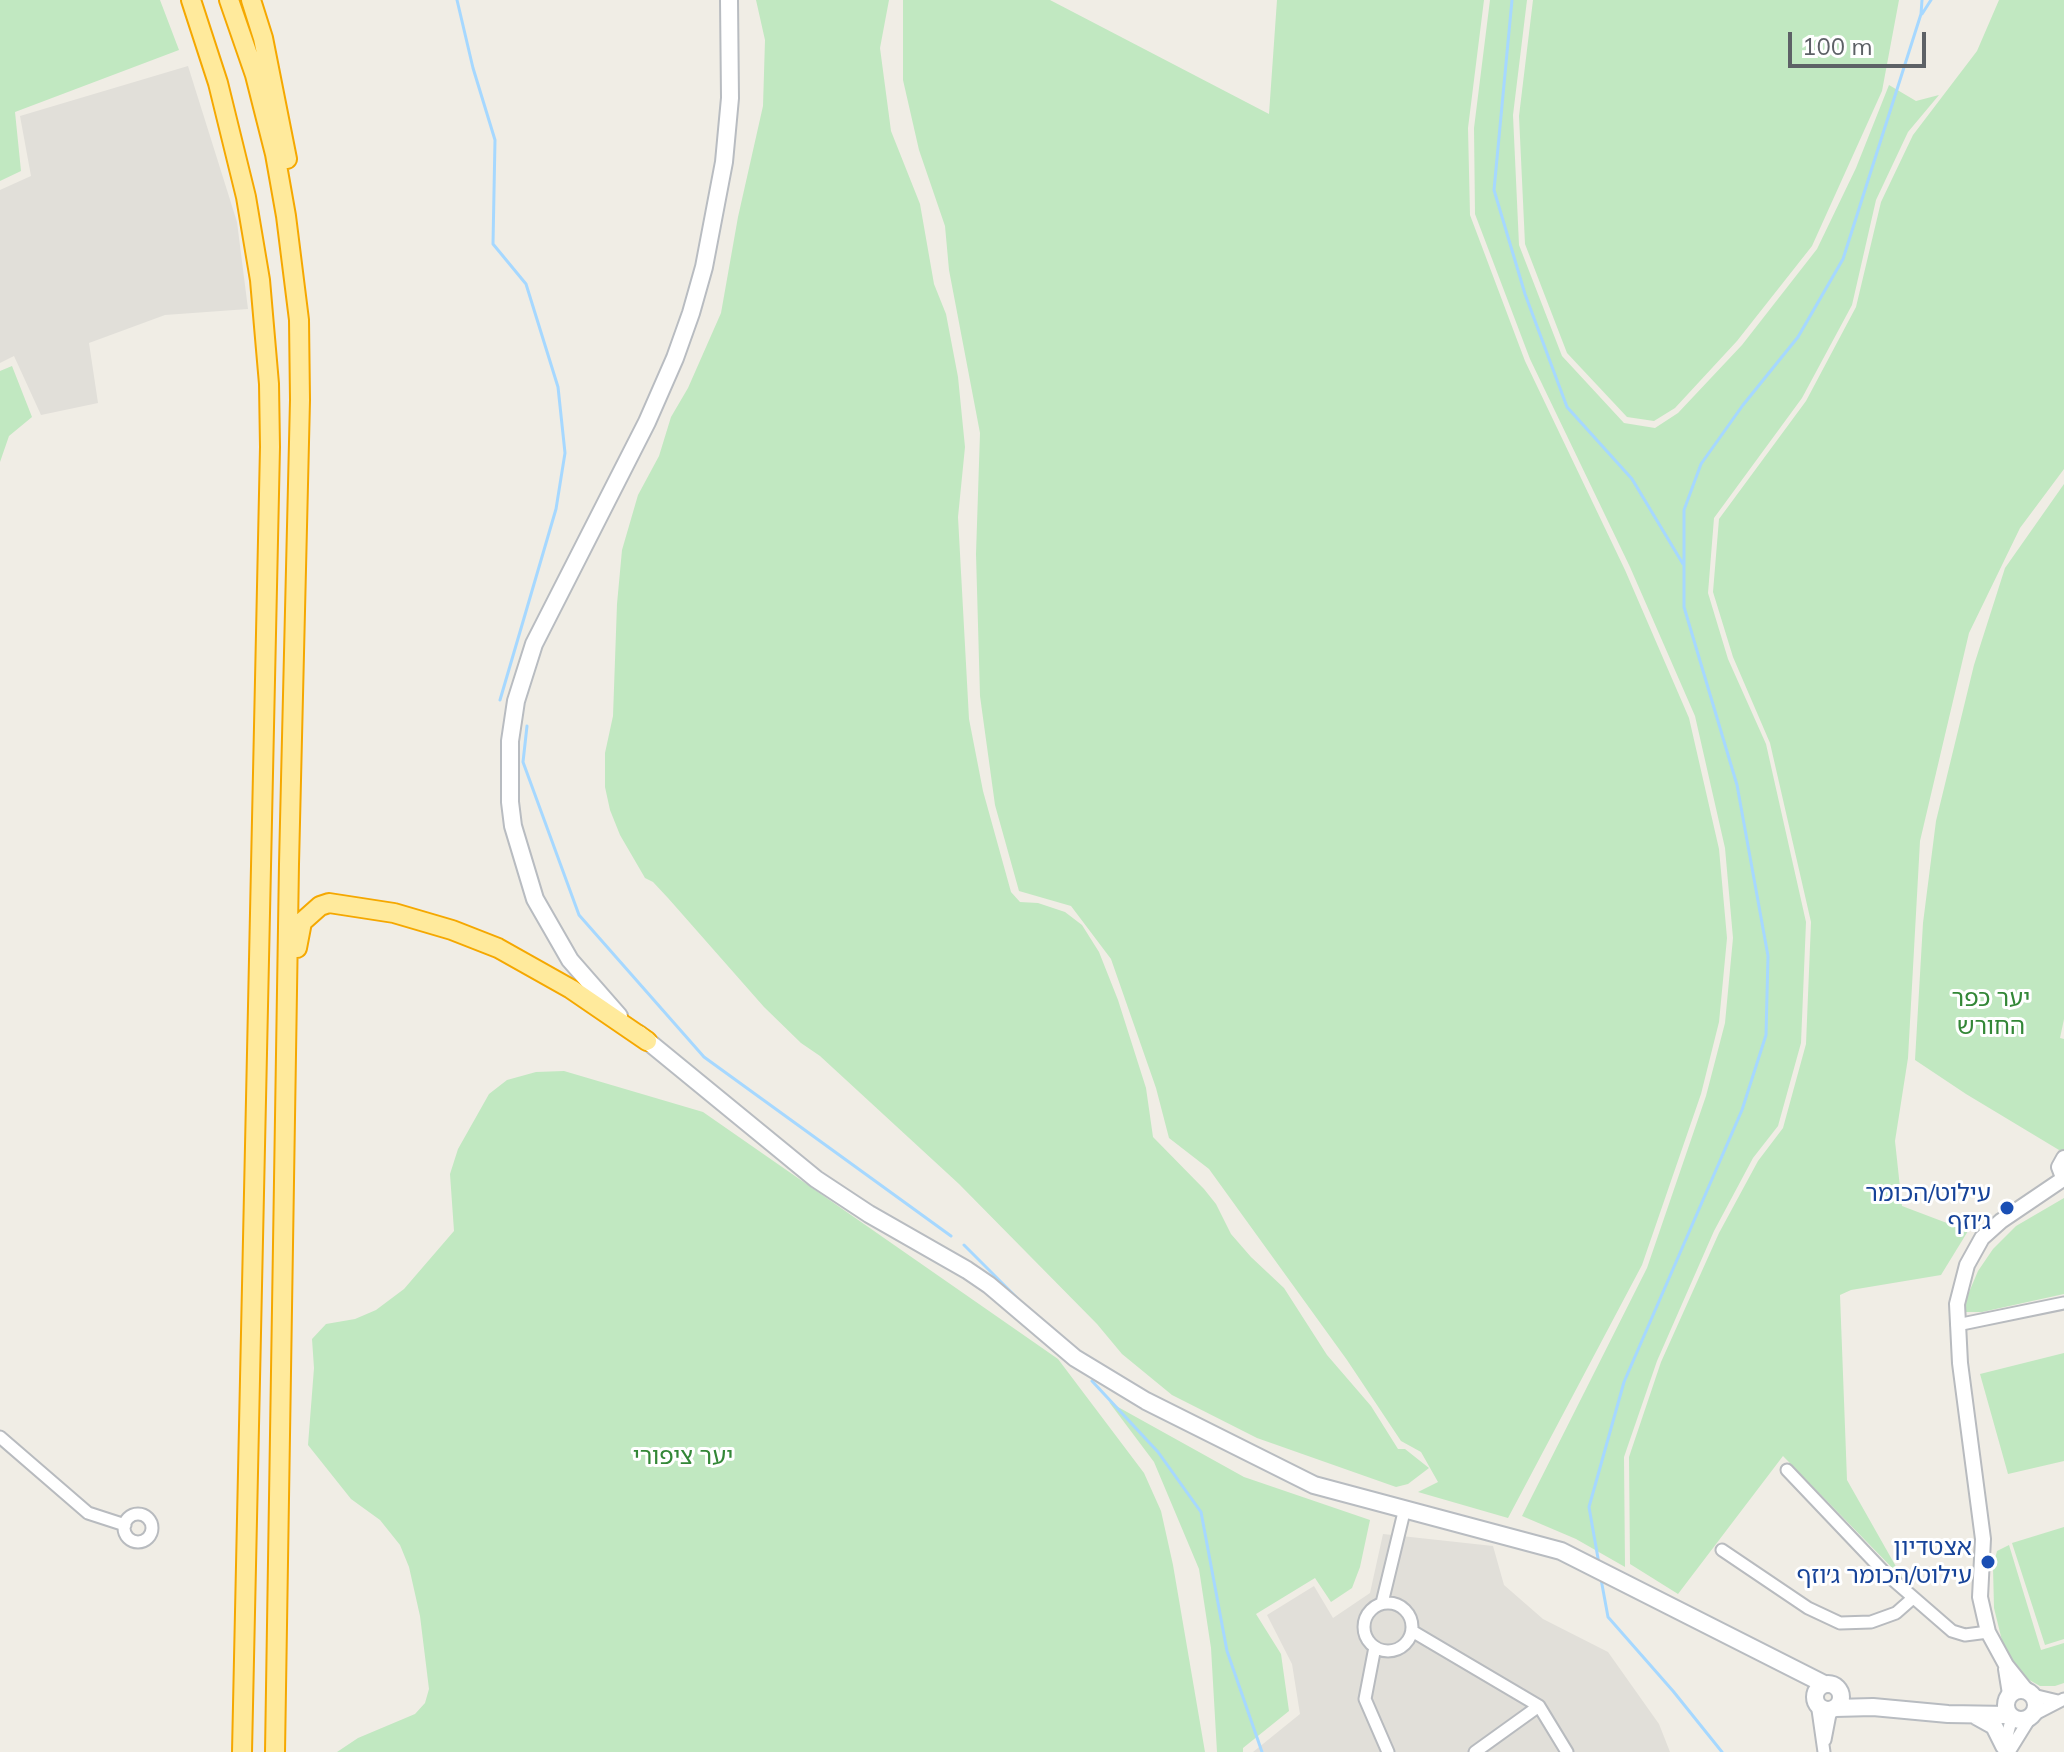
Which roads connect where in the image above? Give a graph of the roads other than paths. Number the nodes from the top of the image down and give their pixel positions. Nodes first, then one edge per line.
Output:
1 (185, 0) edge
2 (191, 0) edge
3 (229, 0) edge
4 (251, 0) edge
5 (729, 0) edge
6 (218, 83) junction
7 (300, 400) junction
8 (647, 1041) junction
9 (285, 1103) junction
10 (2064, 1158) edge
11 (2063, 1179) edge
12 (2064, 1303) edge
13 (1957, 1325) junction
14 (0, 1437) edge
15 (1787, 1470) dead end
16 (1405, 1508) junction
17 (125, 1525) dead end
18 (1722, 1550) dead end
19 (1913, 1598) junction
20 (1382, 1603) junction
21 (1412, 1631) junction
22 (1988, 1632) junction
23 (1375, 1647) junction
24 (2019, 1694) junction
25 (1827, 1698) junction
26 (2061, 1700) edge
27 (1539, 1706) junction
28 (1948, 1714) junction
29 (1974, 1715) junction
30 (2010, 1716) junction
31 (2031, 1716) junction
32 (1824, 1750) edge
33 (2005, 1750) edge
34 (242, 1752) edge
35 (275, 1752) edge
36 (1388, 1752) edge
37 (1475, 1752) edge
38 (1567, 1752) edge

1 - 6 highway
2 - 6 highway
3 - 7 highway
4 - 7 highway
5 - 8 main road
6 - 34 highway
7 - 9 highway
8 - 9 highway
8 - 16 main road
9 - 35 highway
10 - 11 street
11 - 13 street
12 - 13 street
13 - 22 street
14 - 17 street
15 - 19 street
16 - 20 street
16 - 25 main road
18 - 19 street
19 - 22 street
20 - 21 street
20 - 23 street
21 - 23 street
21 - 27 street
22 - 24 street
23 - 36 street
24 - 26 street
24 - 28 main road
24 - 30 main road
24 - 31 main road
25 - 28 main road
25 - 32 street
26 - 31 street
27 - 37 street
27 - 38 street
28 - 29 main road
29 - 30 main road
29 - 33 main road
30 - 31 main road
30 - 33 street
31 - 33 street

